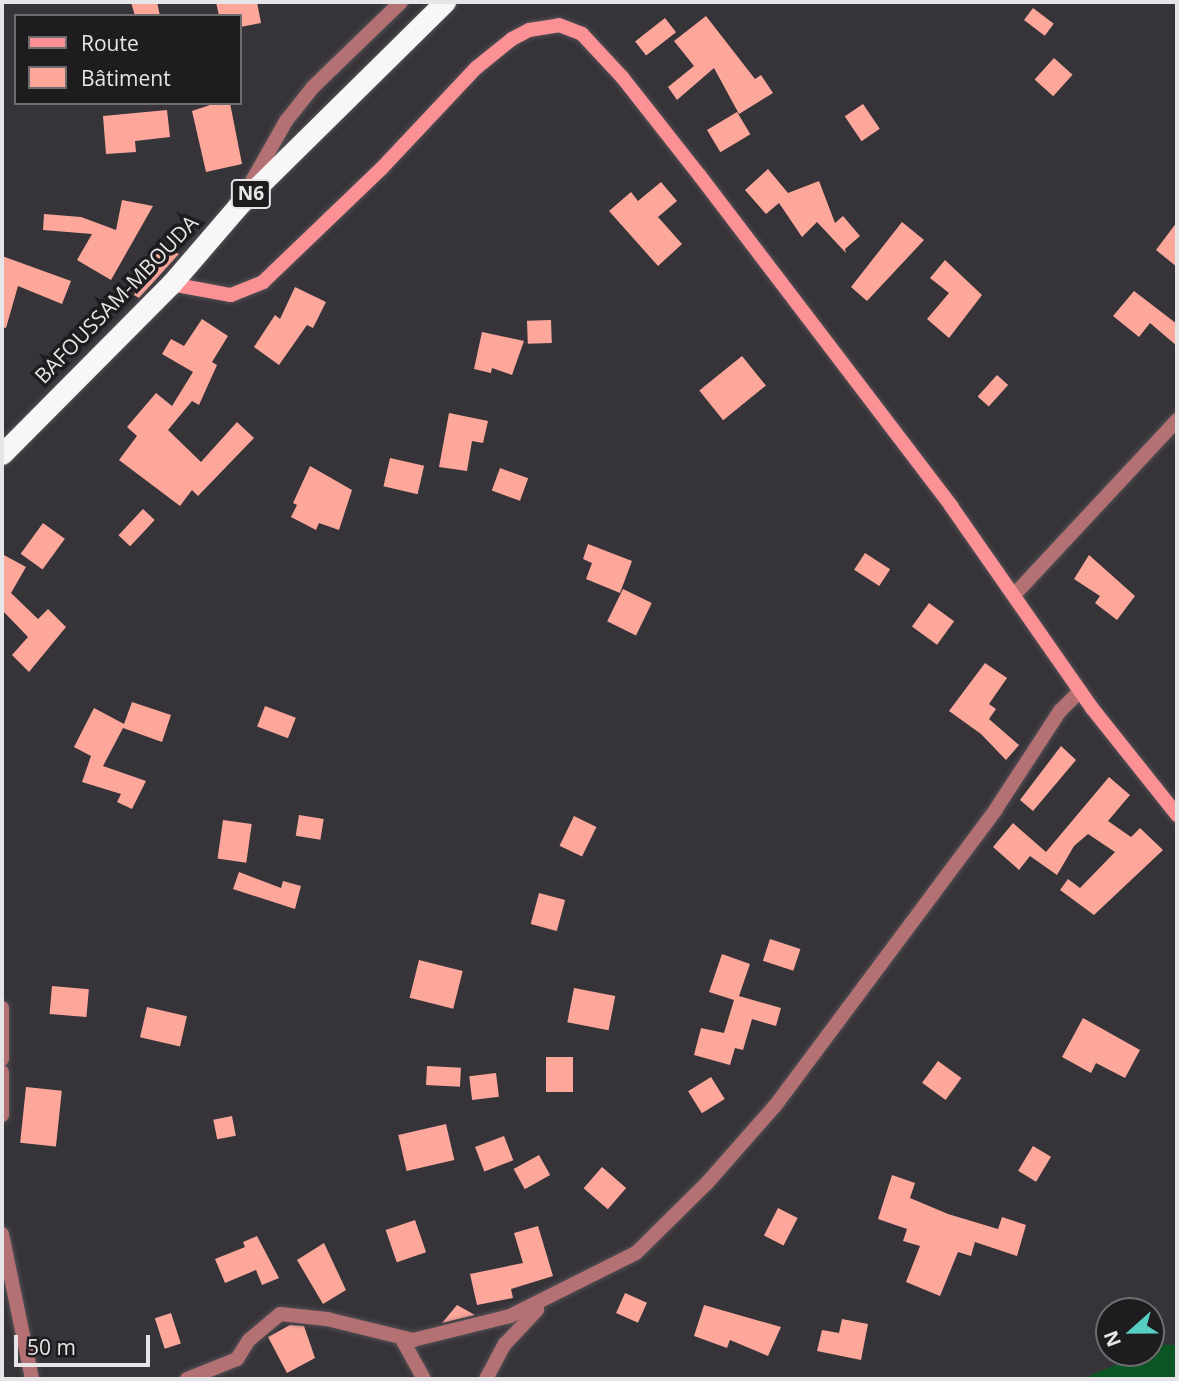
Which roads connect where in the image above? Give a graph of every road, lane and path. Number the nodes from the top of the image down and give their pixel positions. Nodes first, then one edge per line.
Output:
1 (401, 2) edge
2 (445, 2) edge
3 (238, 206) junction
4 (171, 284) junction
5 (1177, 421) edge
6 (2, 454) edge
7 (1015, 594) junction
8 (1080, 691) junction
9 (1177, 815) edge
10 (2, 1008) edge
11 (2, 1059) edge
12 (2, 1072) edge
13 (2, 1115) edge
14 (2, 1234) edge
15 (545, 1302) junction
16 (403, 1341) junction
17 (32, 1379) edge
18 (187, 1379) edge
19 (424, 1379) edge
20 (486, 1379) edge

1 - 3 street
2 - 3 highway, BAFOUSSAM-MBOUDA / N6
3 - 4 highway, BAFOUSSAM-MBOUDA / N6
4 - 6 highway, BAFOUSSAM-MBOUDA / N6
4 - 7 street
5 - 7 street
7 - 8 street
8 - 9 street
8 - 15 street
10 - 11 street
12 - 13 street
14 - 17 street
15 - 16 street
15 - 20 street
16 - 18 street
16 - 19 street

